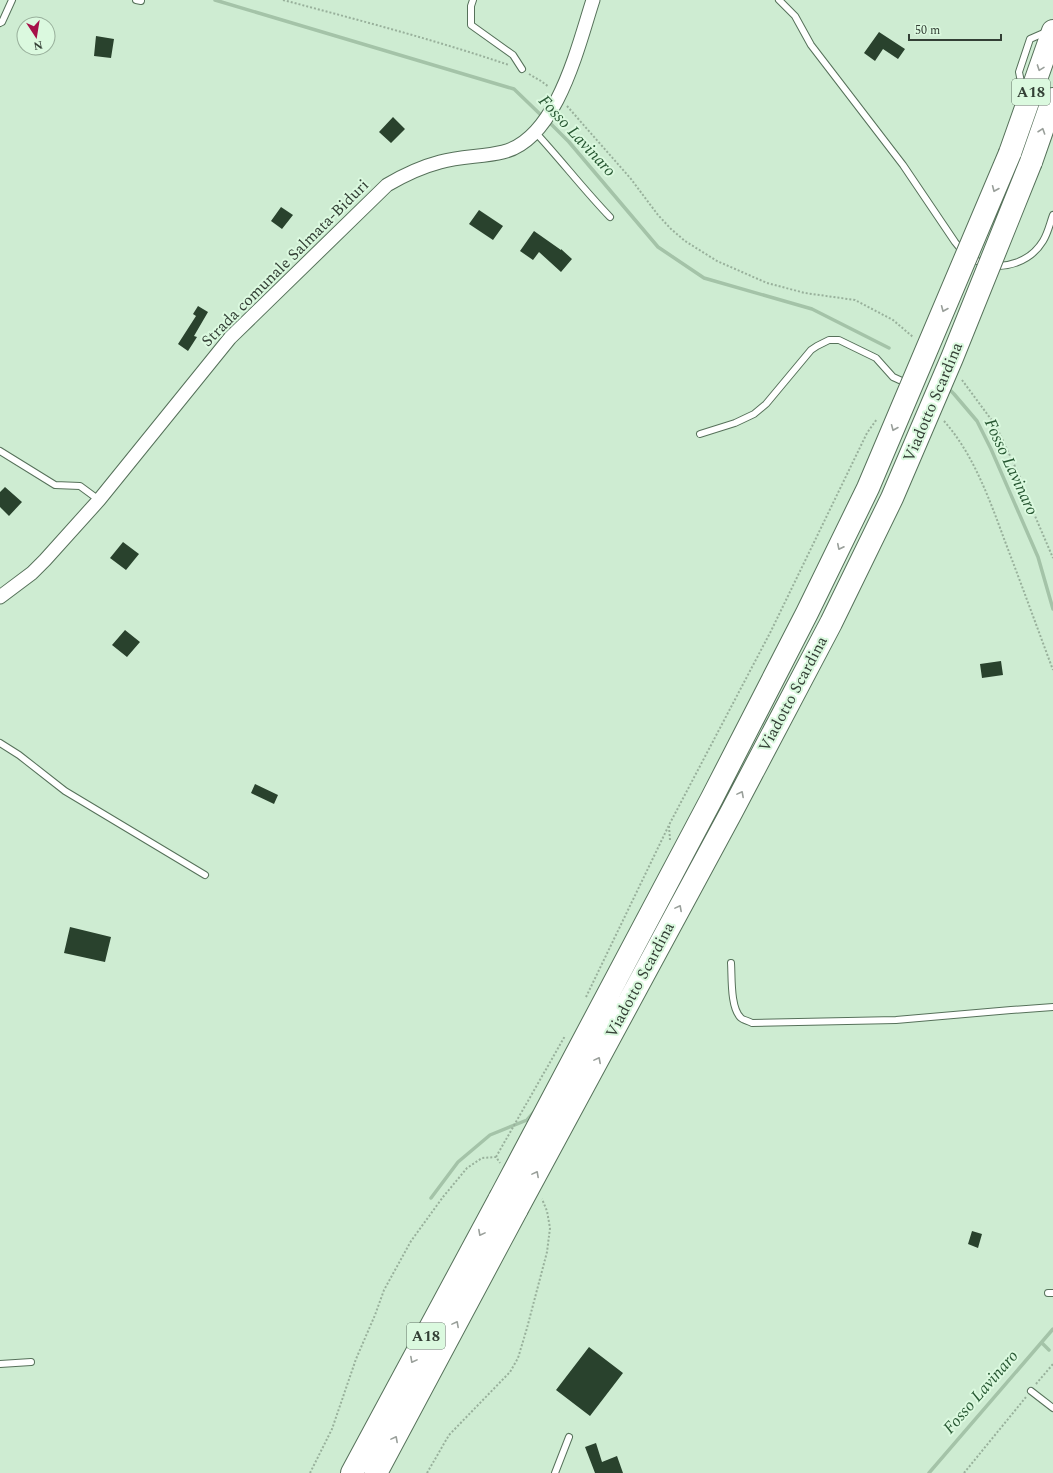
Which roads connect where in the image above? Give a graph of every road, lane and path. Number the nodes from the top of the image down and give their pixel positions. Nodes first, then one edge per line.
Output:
1 (12, 0) edge
2 (283, 0) edge
3 (473, 0) edge
4 (593, 0) edge
5 (779, 0) edge
6 (0, 23) edge
7 (1053, 30) edge
8 (522, 69) junction
9 (1053, 99) edge
10 (556, 102) junction
11 (538, 129) junction
12 (1053, 215) edge
13 (610, 217) dead end
14 (915, 339) dead end
15 (961, 379) dead end
16 (904, 382) dead end
17 (881, 414) dead end
18 (939, 416) dead end
19 (700, 434) dead end
20 (0, 451) edge
21 (99, 500) junction
22 (1053, 558) edge
23 (0, 597) edge
24 (1053, 670) edge
25 (0, 743) edge
26 (205, 875) dead end
27 (731, 963) dead end
28 (583, 1002) dead end
29 (1053, 1007) edge
30 (569, 1030) dead end
31 (496, 1157) dead end
32 (508, 1203) junction
33 (31, 1362) dead end
34 (0, 1364) edge
35 (1053, 1364) edge
36 (1031, 1391) junction
37 (1053, 1408) edge
38 (569, 1437) dead end
39 (352, 1473) edge
40 (376, 1473) edge
41 (555, 1473) edge
42 (964, 1473) edge

1 - 6 lane
2 - 8 path
3 - 8 lane
4 - 10 street
5 - 12 lane
7 -> 32 highway, Viadotto Scardina / A18, bridge
8 - 10 path
32 -> 9 highway, Viadotto Scardina / A18, bridge
10 - 11 street, Strada comunale Salmata-Biduri
10 - 14 path
11 - 13 lane
11 - 21 street, Strada comunale Salmata-Biduri
15 - 22 path
16 - 19 lane
17 - 28 path
18 - 24 path
20 - 21 lane
21 - 23 street, Strada comunale Salmata-Biduri
25 - 26 lane
27 - 29 lane
30 - 31 path
32 -> 39 highway, A18
40 -> 32 highway, A18
33 - 34 lane
35 - 36 path
36 - 37 lane
36 - 42 path
38 - 41 lane

